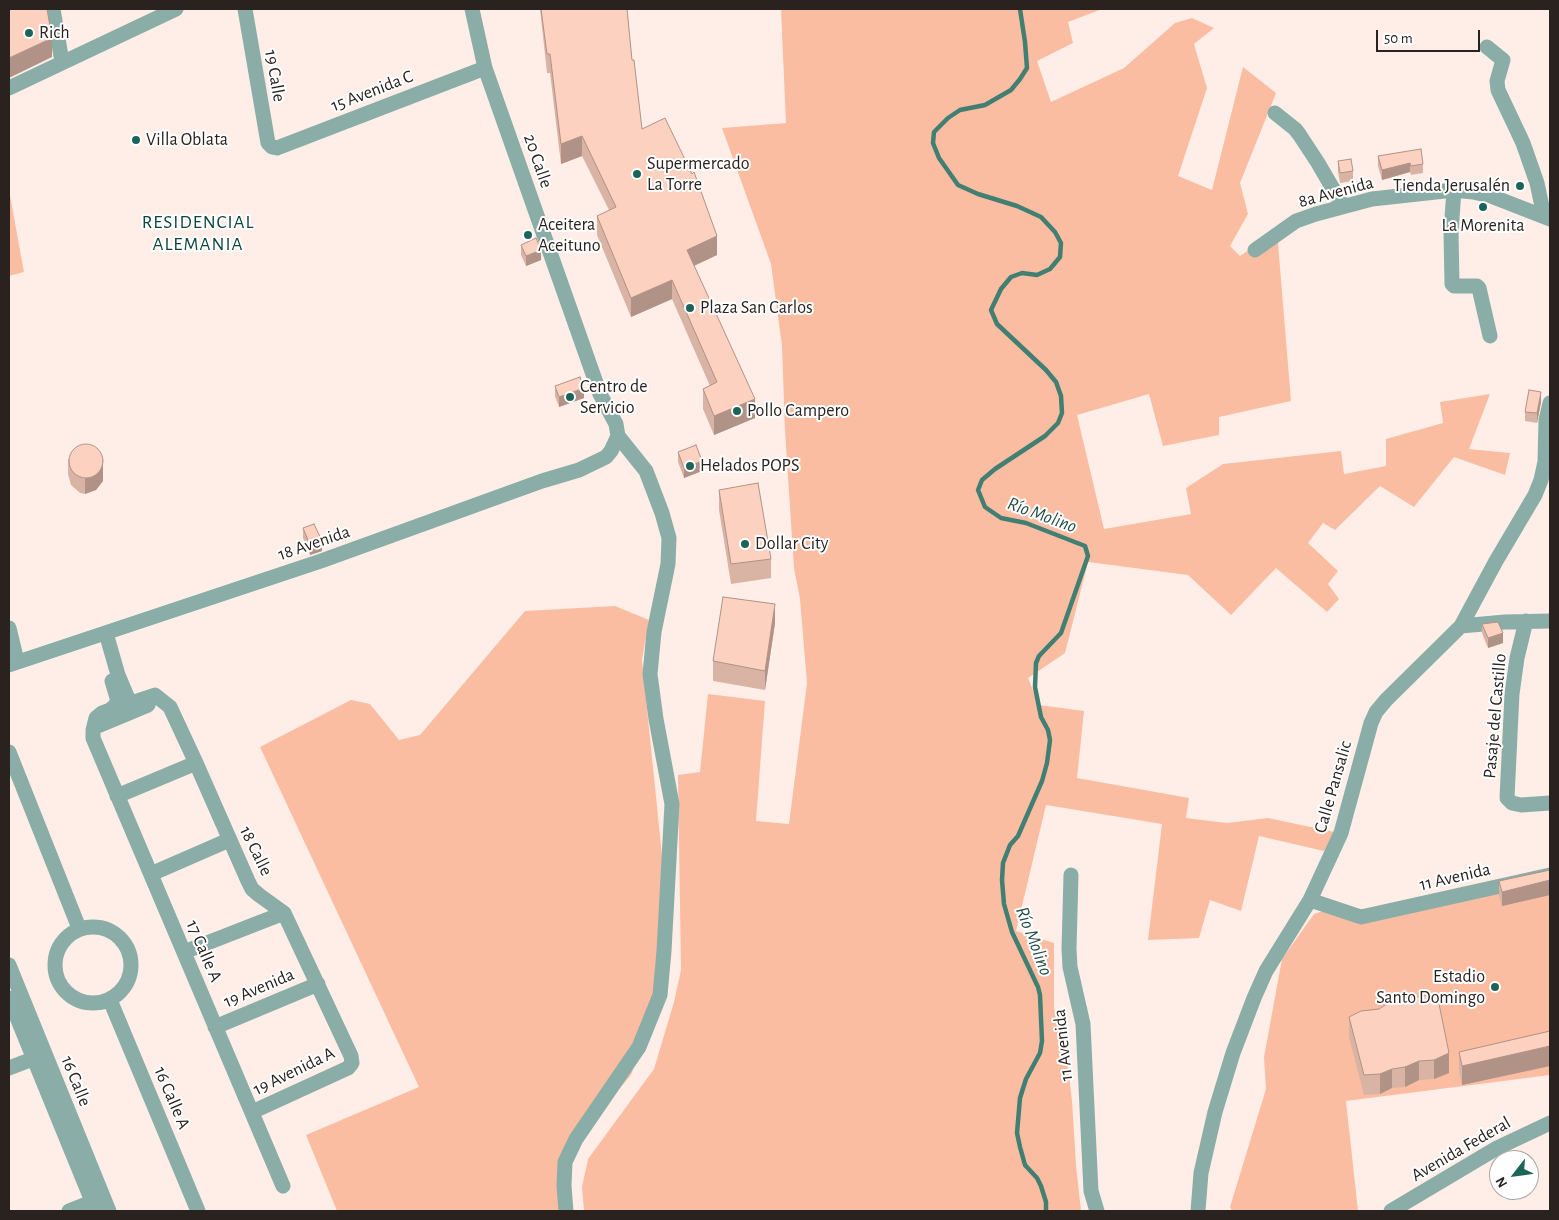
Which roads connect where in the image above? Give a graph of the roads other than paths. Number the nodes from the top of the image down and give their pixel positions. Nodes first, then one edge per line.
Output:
1 (52, 9) edge
2 (176, 9) edge
3 (245, 9) edge
4 (472, 9) edge
5 (1487, 47) dead end
6 (62, 62) junction
7 (486, 68) junction
8 (9, 88) edge
9 (1275, 113) dead end
10 (272, 147) joint
11 (1454, 190) junction
12 (1343, 206) junction
13 (1547, 217) edge
14 (1255, 250) dead end
15 (1490, 336) dead end
16 (1550, 403) edge
17 (618, 436) junction
18 (1547, 461) edge
19 (1526, 621) junction
20 (1550, 621) edge
21 (1461, 626) junction
22 (9, 628) edge
23 (102, 635) junction
24 (13, 663) edge
25 (164, 701) junction
26 (93, 730) junction
27 (9, 752) edge
28 (196, 763) junction
29 (118, 796) junction
30 (1550, 803) edge
31 (229, 840) junction
32 (151, 874) junction
33 (1550, 874) edge
34 (1071, 875) dead end
35 (1310, 900) junction
36 (284, 913) junction
37 (79, 928) junction
38 (184, 952) junction
39 (9, 966) edge
40 (318, 984) junction
41 (9, 998) edge
42 (110, 1000) junction
43 (216, 1028) junction
44 (39, 1056) junction
45 (352, 1063) joint
46 (9, 1068) edge
47 (252, 1112) junction
48 (1550, 1123) edge
49 (283, 1186) dead end
50 (101, 1206) edge
51 (69, 1211) edge
52 (198, 1211) edge
53 (566, 1211) edge
54 (1097, 1211) edge
55 (1198, 1211) edge
56 (1391, 1211) edge

1 - 6 street
2 - 6 street
3 - 10 street, 19 Calle
4 - 7 street, 20 Calle
5 - 13 street
6 - 8 street
7 - 10 street, 15 Avenida C
7 - 17 street, 20 Calle
9 - 12 street
11 - 12 street, 8a Avenida
11 - 13 street, 8a Avenida
11 - 15 street
12 - 14 street, 8a Avenida
16 - 18 street, Calle Pansalic
17 - 23 street, 18 Avenida
17 - 53 street, 20 Calle
18 - 21 street, Calle Pansalic
19 - 20 street
19 - 21 street
19 - 30 street, Pasaje del Castillo
21 - 35 street, Calle Pansalic
22 - 24 street
23 - 24 street, 18 Avenida
23 - 25 street
23 - 26 street
25 - 26 street
25 - 28 street, 18 Calle
26 - 29 street, 17 Calle A
27 - 37 street
28 - 29 street
28 - 31 street, 18 Calle
29 - 32 street, 17 Calle A
31 - 32 street
31 - 36 street, 18 Calle
32 - 38 street, 17 Calle A
33 - 35 street, 11 Avenida
34 - 54 street, 11 Avenida
35 - 55 street, Calle Pansalic
36 - 38 street
36 - 40 street, 18 Calle
37 - 42 street
37 - 42 street
38 - 43 street, 17 Calle A
39 - 44 street, 16 Calle
40 - 43 street, 19 Avenida
40 - 45 street, 18 Calle
41 - 44 street, 16 Calle
42 - 52 street, 16 Calle A
43 - 47 street, 17 Calle A
44 - 46 street
44 - 50 street, 16 Calle
45 - 47 street, 19 Avenida A
47 - 49 street, 17 Calle A
48 - 56 street, Avenida Federal
50 - 51 street

